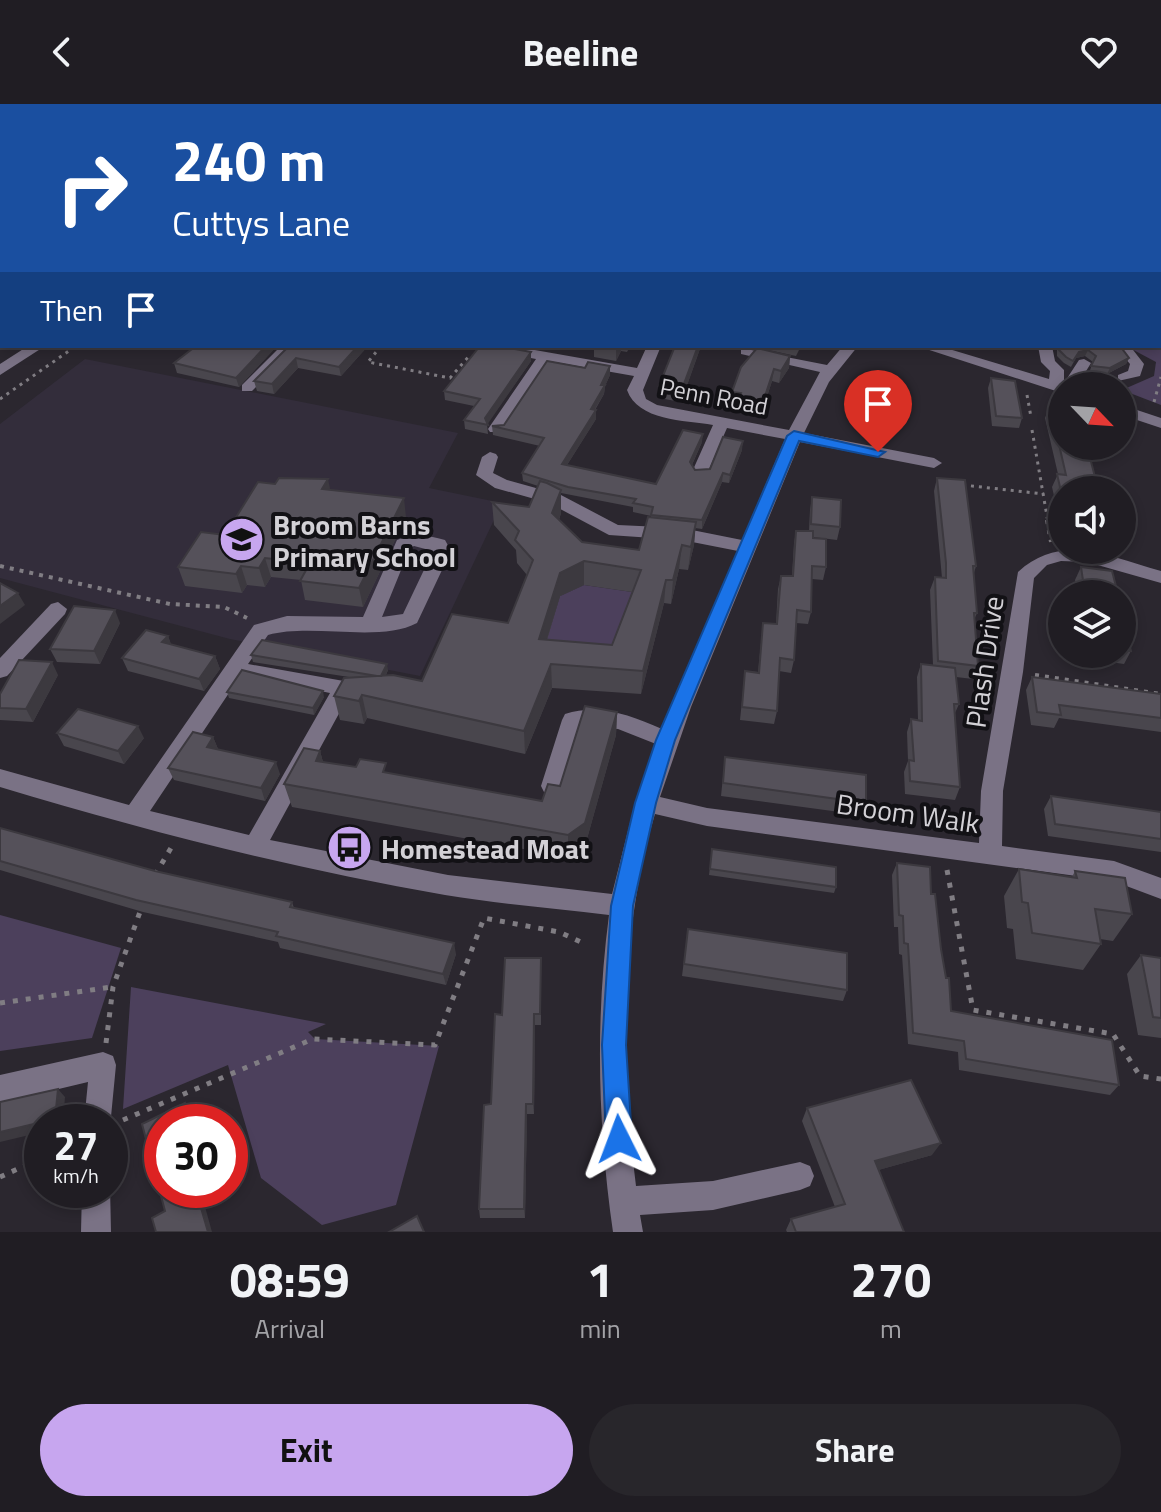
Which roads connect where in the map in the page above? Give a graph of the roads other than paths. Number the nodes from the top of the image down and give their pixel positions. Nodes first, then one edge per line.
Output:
1 (35, 348) edge
2 (287, 348) edge
3 (498, 348) edge
4 (653, 348) edge
5 (849, 348) edge
6 (931, 348) edge
7 (1045, 348) edge
8 (1124, 348) edge
9 (746, 351) dead end
10 (545, 357) junction
11 (1084, 363) dead end
12 (829, 370) junction
13 (0, 371) edge
14 (1058, 372) edge
15 (1076, 372) edge
16 (1135, 372) edge
17 (642, 373) junction
18 (1048, 383) edge
19 (247, 388) dead end
20 (1136, 415) edge
21 (722, 422) junction
22 (1161, 423) edge
23 (496, 429) edge
24 (794, 436) junction
25 (490, 457) dead end
26 (934, 463) road end
27 (700, 472) edge
28 (748, 547) junction
29 (1161, 577) edge
30 (58, 609) dead end
31 (370, 622) junction
32 (252, 670) edge
33 (0, 671) edge
34 (342, 690) junction
35 (372, 692) edge
36 (666, 740) junction
37 (0, 778) edge
38 (552, 786) edge
39 (646, 803) junction
40 (134, 816) junction
41 (255, 845) junction
42 (990, 854) junction
43 (1161, 889) edge
44 (622, 906) junction
45 (0, 1089) edge
46 (100, 1104) edge
47 (800, 1176) dead end
48 (623, 1201) junction
49 (97, 1208) edge
50 (96, 1232) edge
51 (628, 1232) edge

1 - 13 street
2 - 19 street
3 - 10 street
4 - 17 street, Penn Road
5 - 12 street
6 - 18 street
7 - 14 street
8 - 16 street
9 - 12 street
10 - 17 street
10 - 23 street
11 - 15 street
12 - 24 street
17 - 21 street, Penn Road
20 - 22 street
21 - 24 street, Penn Road
21 - 27 street
24 - 26 street, Penn Road
24 - 28 street
25 - 28 street
28 - 36 street
29 - 42 street, Plash Drive
30 - 33 street
31 - 31 street
31 - 40 street
32 - 34 street
34 - 35 street
34 - 41 street
36 - 38 street
36 - 39 street
37 - 40 street
39 - 42 street, Broom Walk
39 - 44 street
40 - 41 street
41 - 44 street
42 - 43 street, Broom Walk
44 - 48 street
45 - 46 street
47 - 48 street
48 - 51 street
49 - 50 street

